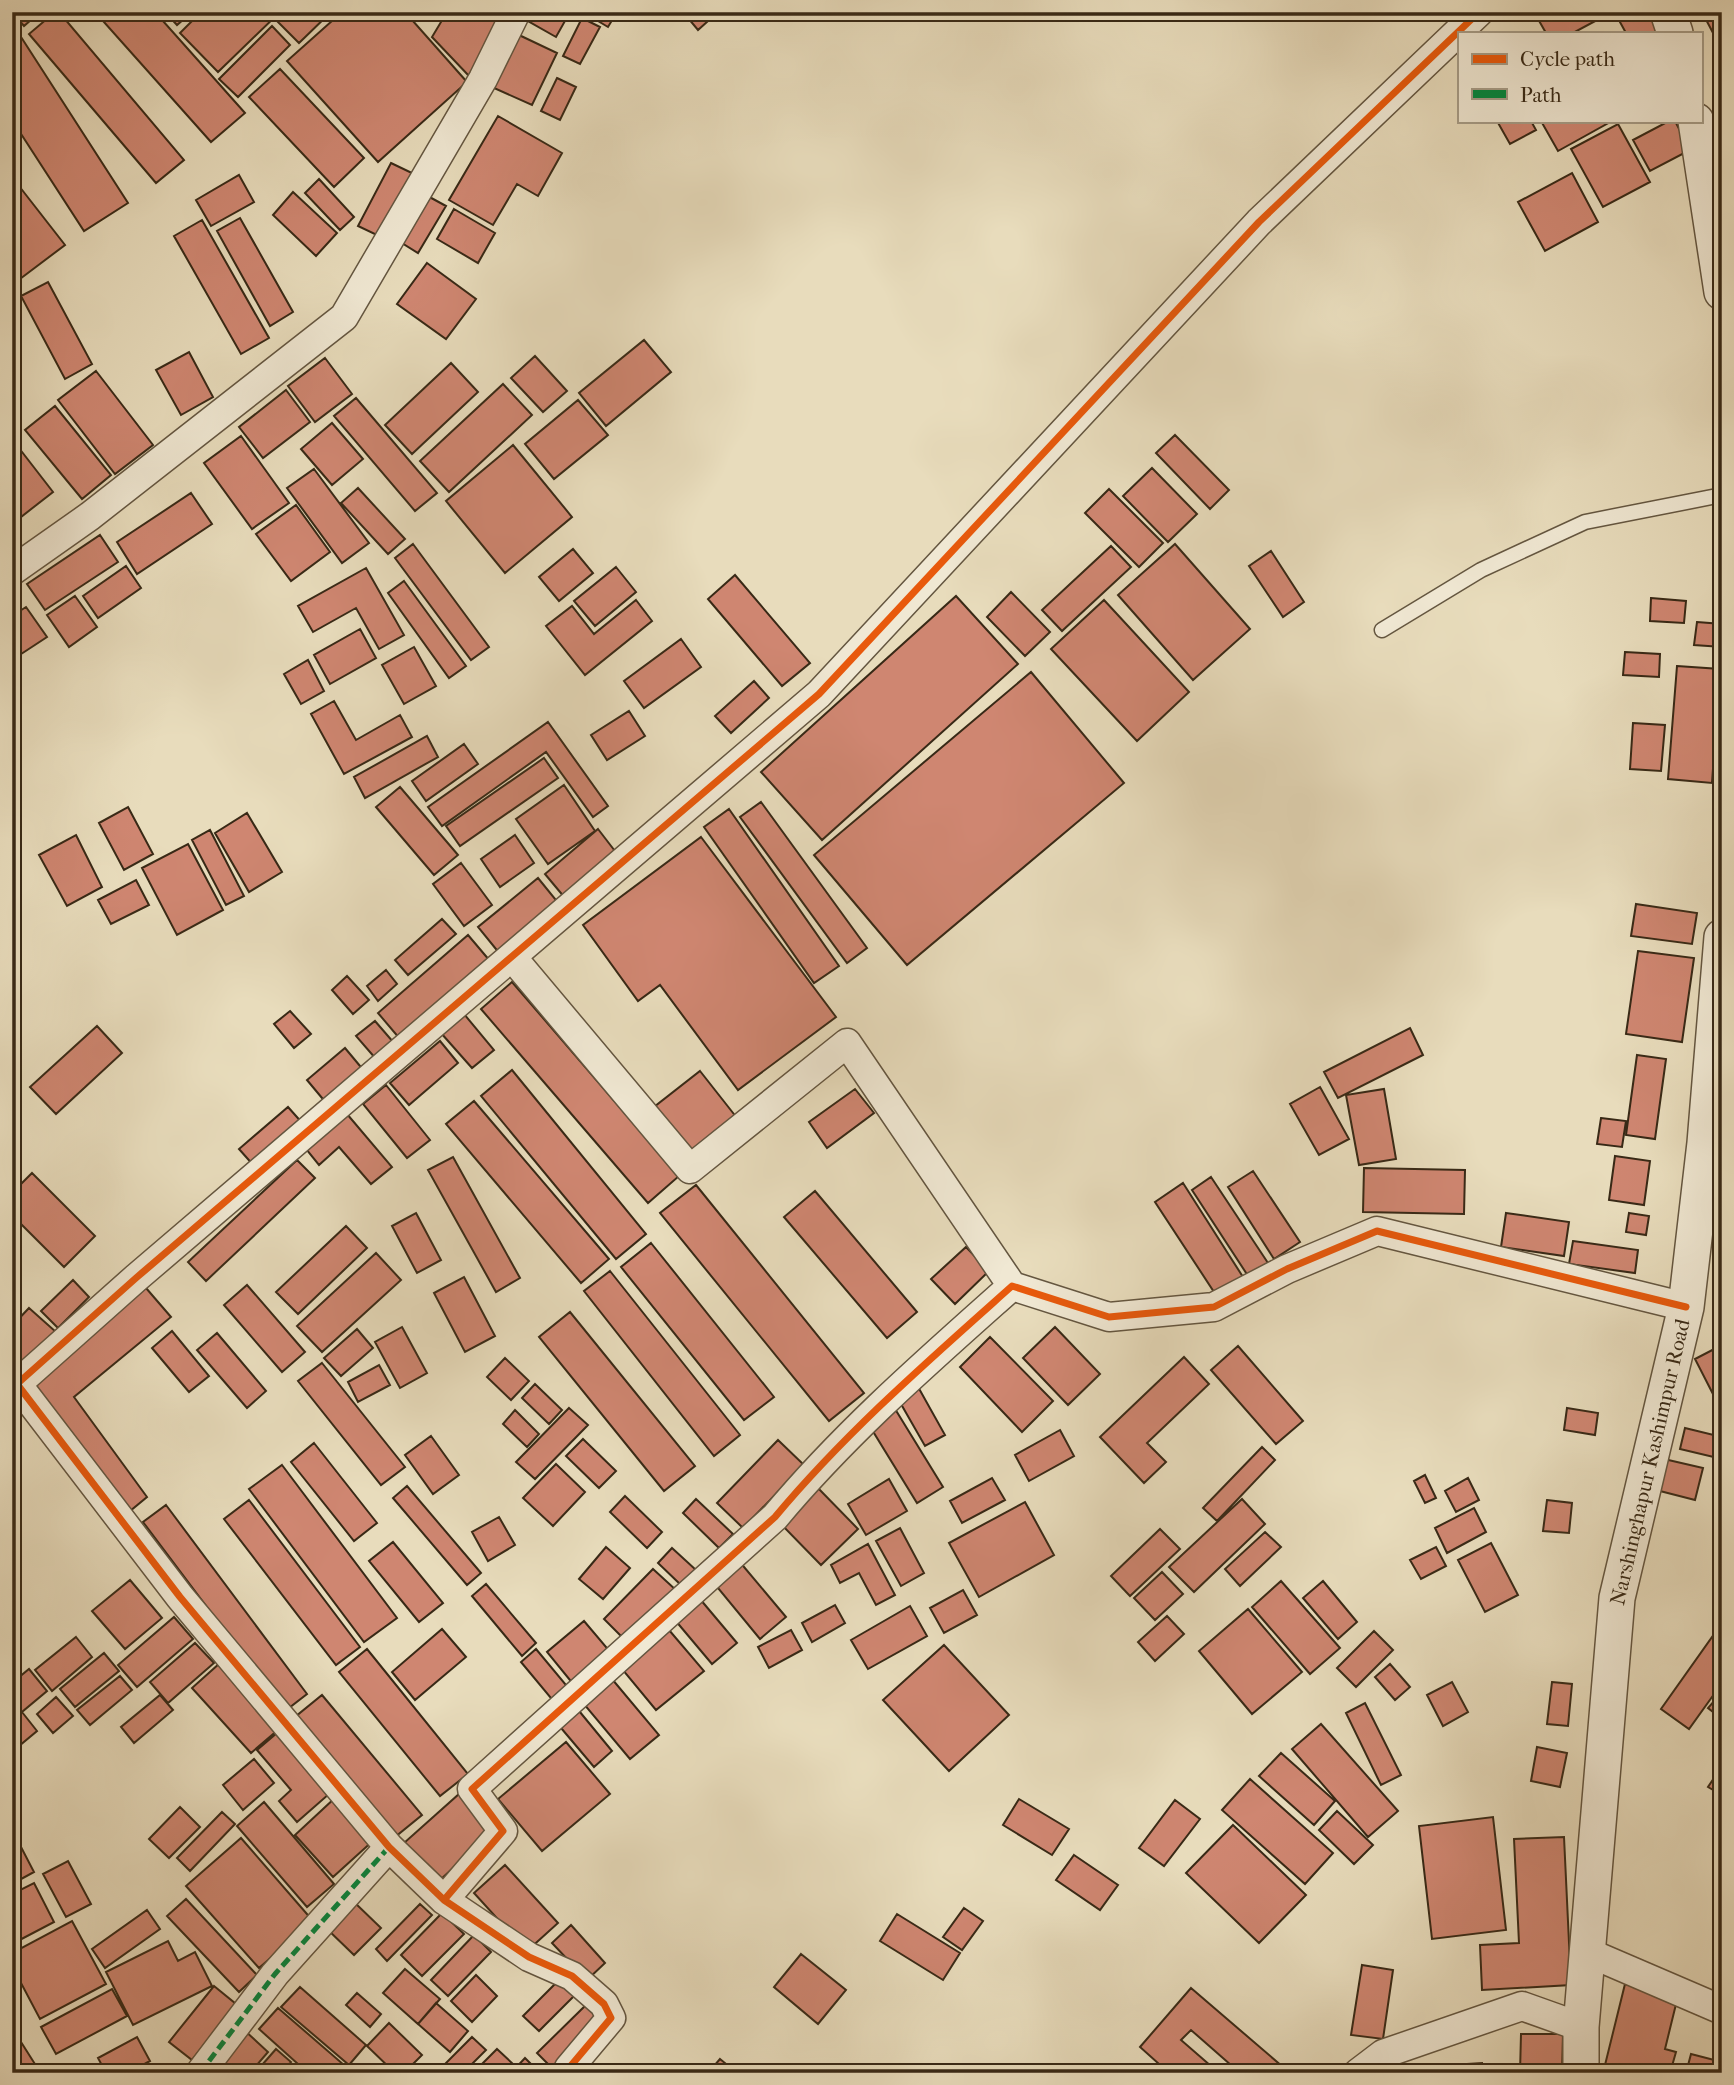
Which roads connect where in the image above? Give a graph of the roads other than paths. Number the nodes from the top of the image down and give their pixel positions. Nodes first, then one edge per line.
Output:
1 (516, 12) edge
2 (1479, 12) edge
3 (1668, 12) edge
4 (1458, 32) edge
5 (1458, 32) edge
6 (1675, 32) edge
7 (1696, 122) edge
8 (1722, 292) edge
9 (1722, 495) edge
10 (12, 571) edge
11 (1382, 630) dead end
12 (1722, 937) edge
13 (512, 957) junction
14 (1012, 1286) junction
15 (1686, 1307) junction
16 (15, 1385) edge
17 (389, 1847) junction
18 (444, 1900) junction
19 (1587, 1952) junction
20 (1722, 2010) edge
21 (1581, 2028) junction
22 (200, 2073) edge
23 (575, 2073) edge
24 (1358, 2073) edge
25 (1581, 2073) edge

1 - 10 street
2 - 4 street
3 - 6 street
5 - 13 street
7 - 8 street
9 - 11 lane
12 - 15 street, Narshinghapur Kashimpur Road
13 - 14 street
13 - 16 street
14 - 15 street
14 - 18 street
15 - 19 street, Narshinghapur Kashimpur Road
16 - 17 street
17 - 18 street
17 - 22 street
18 - 23 street
19 - 20 street
19 - 21 street, Narshinghapur Kashimpur Road
21 - 24 street
21 - 25 street, Narshinghapur Kashimpur Road

